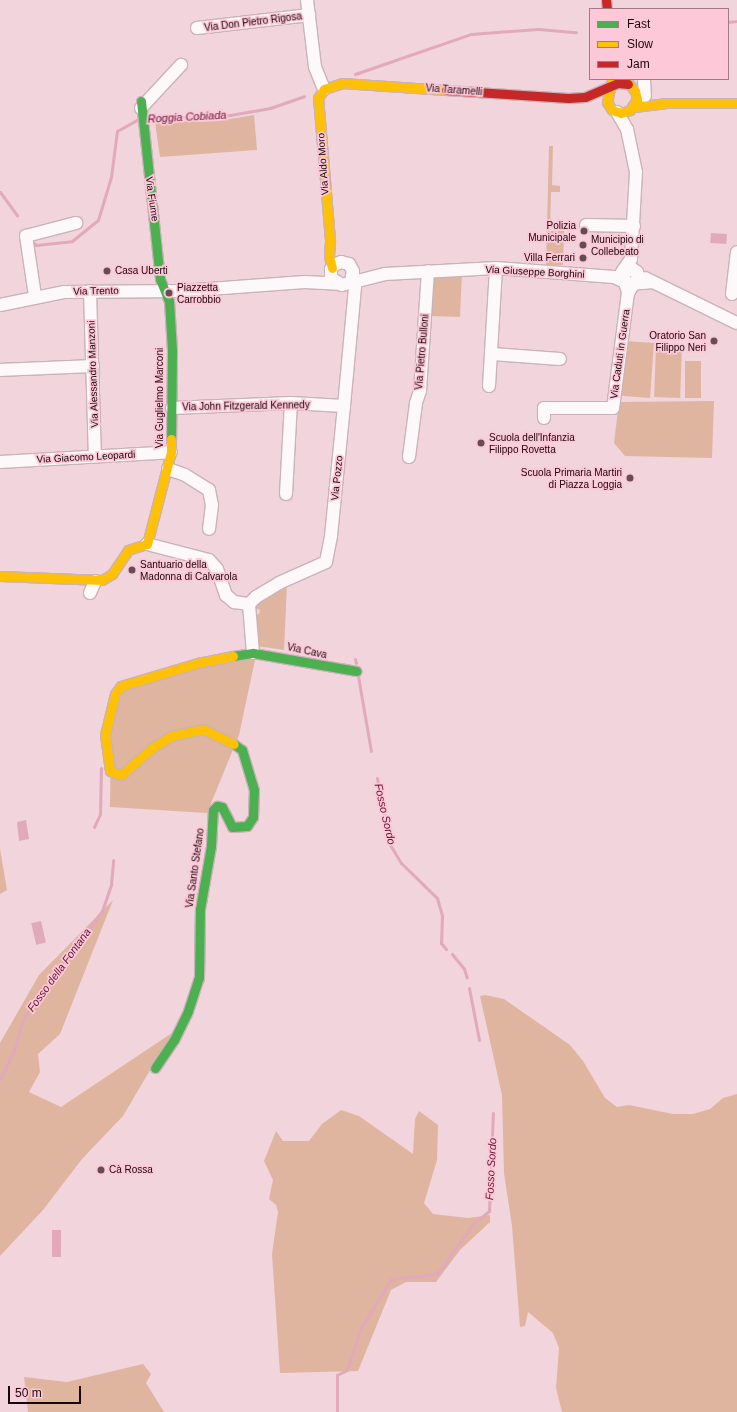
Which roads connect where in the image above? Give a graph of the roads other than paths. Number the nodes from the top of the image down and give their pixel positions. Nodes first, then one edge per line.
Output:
1 (307, 0) edge
2 (309, 15) junction
3 (198, 28) dead end
4 (181, 65) dead end
5 (644, 80) edge
6 (626, 81) edge
7 (611, 83) edge
8 (324, 89) junction
9 (640, 93) junction
10 (585, 97) junction
11 (665, 103) junction
12 (737, 103) edge
13 (141, 106) joint
14 (634, 107) junction
15 (613, 109) junction
16 (627, 129) junction
17 (76, 223) dead end
18 (586, 225) dead end
19 (634, 226) junction
20 (330, 240) junction
21 (737, 252) edge
22 (496, 268) junction
23 (332, 269) junction
24 (428, 271) junction
25 (385, 274) junction
26 (347, 276) junction
27 (627, 279) junction
28 (305, 282) junction
29 (90, 291) junction
30 (163, 294) junction
31 (732, 294) dead end
32 (35, 296) junction
33 (0, 305) edge
34 (737, 324) edge
35 (492, 354) junction
36 (560, 359) dead end
37 (93, 366) junction
38 (0, 370) edge
39 (489, 386) dead end
40 (291, 403) junction
41 (344, 406) junction
42 (172, 408) junction
43 (544, 418) dead end
44 (171, 452) junction
45 (95, 456) junction
46 (409, 457) dead end
47 (0, 462) edge
48 (168, 469) junction
49 (286, 494) dead end
50 (209, 529) dead end
51 (147, 544) junction
52 (0, 576) edge
53 (95, 581) junction
54 (90, 593) dead end
55 (249, 604) junction
56 (253, 653) junction
57 (356, 671) dead end
58 (155, 1068) dead end

1 - 2 street, Via Don Pietro Rigosa
2 - 3 street, Via Don Pietro Rigosa
2 - 8 street, Via Don Pietro Rigosa
4 - 13 street, Via Fiume
5 - 9 street
6 - 7 street
6 - 9 street
7 - 10 street, Via Taramelli
7 - 15 street
8 - 10 street, Via Taramelli
8 - 20 street, Via Aldo Moro
9 - 11 street
9 - 14 street
10 - 15 street, Via Taramelli
11 - 12 street
11 - 14 street
13 - 30 street, Via Fiume
14 - 15 street
14 - 16 street
15 - 16 street
16 - 19 street
17 - 32 street
18 - 19 street
19 - 27 street
20 - 23 street, Via Aldo Moro
20 - 26 street, Via Aldo Moro
21 - 31 street
22 - 24 street, Via Giuseppe Borghini
22 - 27 street, Via Giuseppe Borghini
22 - 35 street
23 - 26 street, Via Giuseppe Borghini
23 - 26 street
23 - 28 street, Via Giuseppe Borghini
24 - 25 street, Via Giuseppe Borghini
24 - 46 street, Via Pietro Bulloni
25 - 26 street, Via Giuseppe Borghini
25 - 26 street, Via Giuseppe Borghini
26 - 28 street, Via Giuseppe Borghini
26 - 41 street, Via Pozzo
27 - 34 street, Via Giuseppe Borghini
27 - 43 street, Via Caduti in Guerra
28 - 30 street, Via Giuseppe Borghini
29 - 30 street, Via Trento
29 - 32 street, Via Trento
29 - 37 street, Via Alessandro Manzoni
30 - 42 street, Via Guglielmo Marconi
32 - 33 street, Via Trento
35 - 36 street
35 - 39 street
37 - 38 street
37 - 45 street, Via Alessandro Manzoni
40 - 41 street, Via John Fitzgerald Kennedy
40 - 42 street, Via John Fitzgerald Kennedy
40 - 49 street
41 - 55 street, Via Pozzo
42 - 44 street, Via Guglielmo Marconi
44 - 45 street, Via Giacomo Leopardi
44 - 48 street, Via Guglielmo Marconi
45 - 47 street, Via Giacomo Leopardi
48 - 50 street
48 - 51 street, Via Guglielmo Marconi
51 - 53 street
51 - 55 street
52 - 53 street
53 - 54 street
55 - 56 street
56 - 57 street, Via Cava
56 - 58 street, Via Santo Stefano

